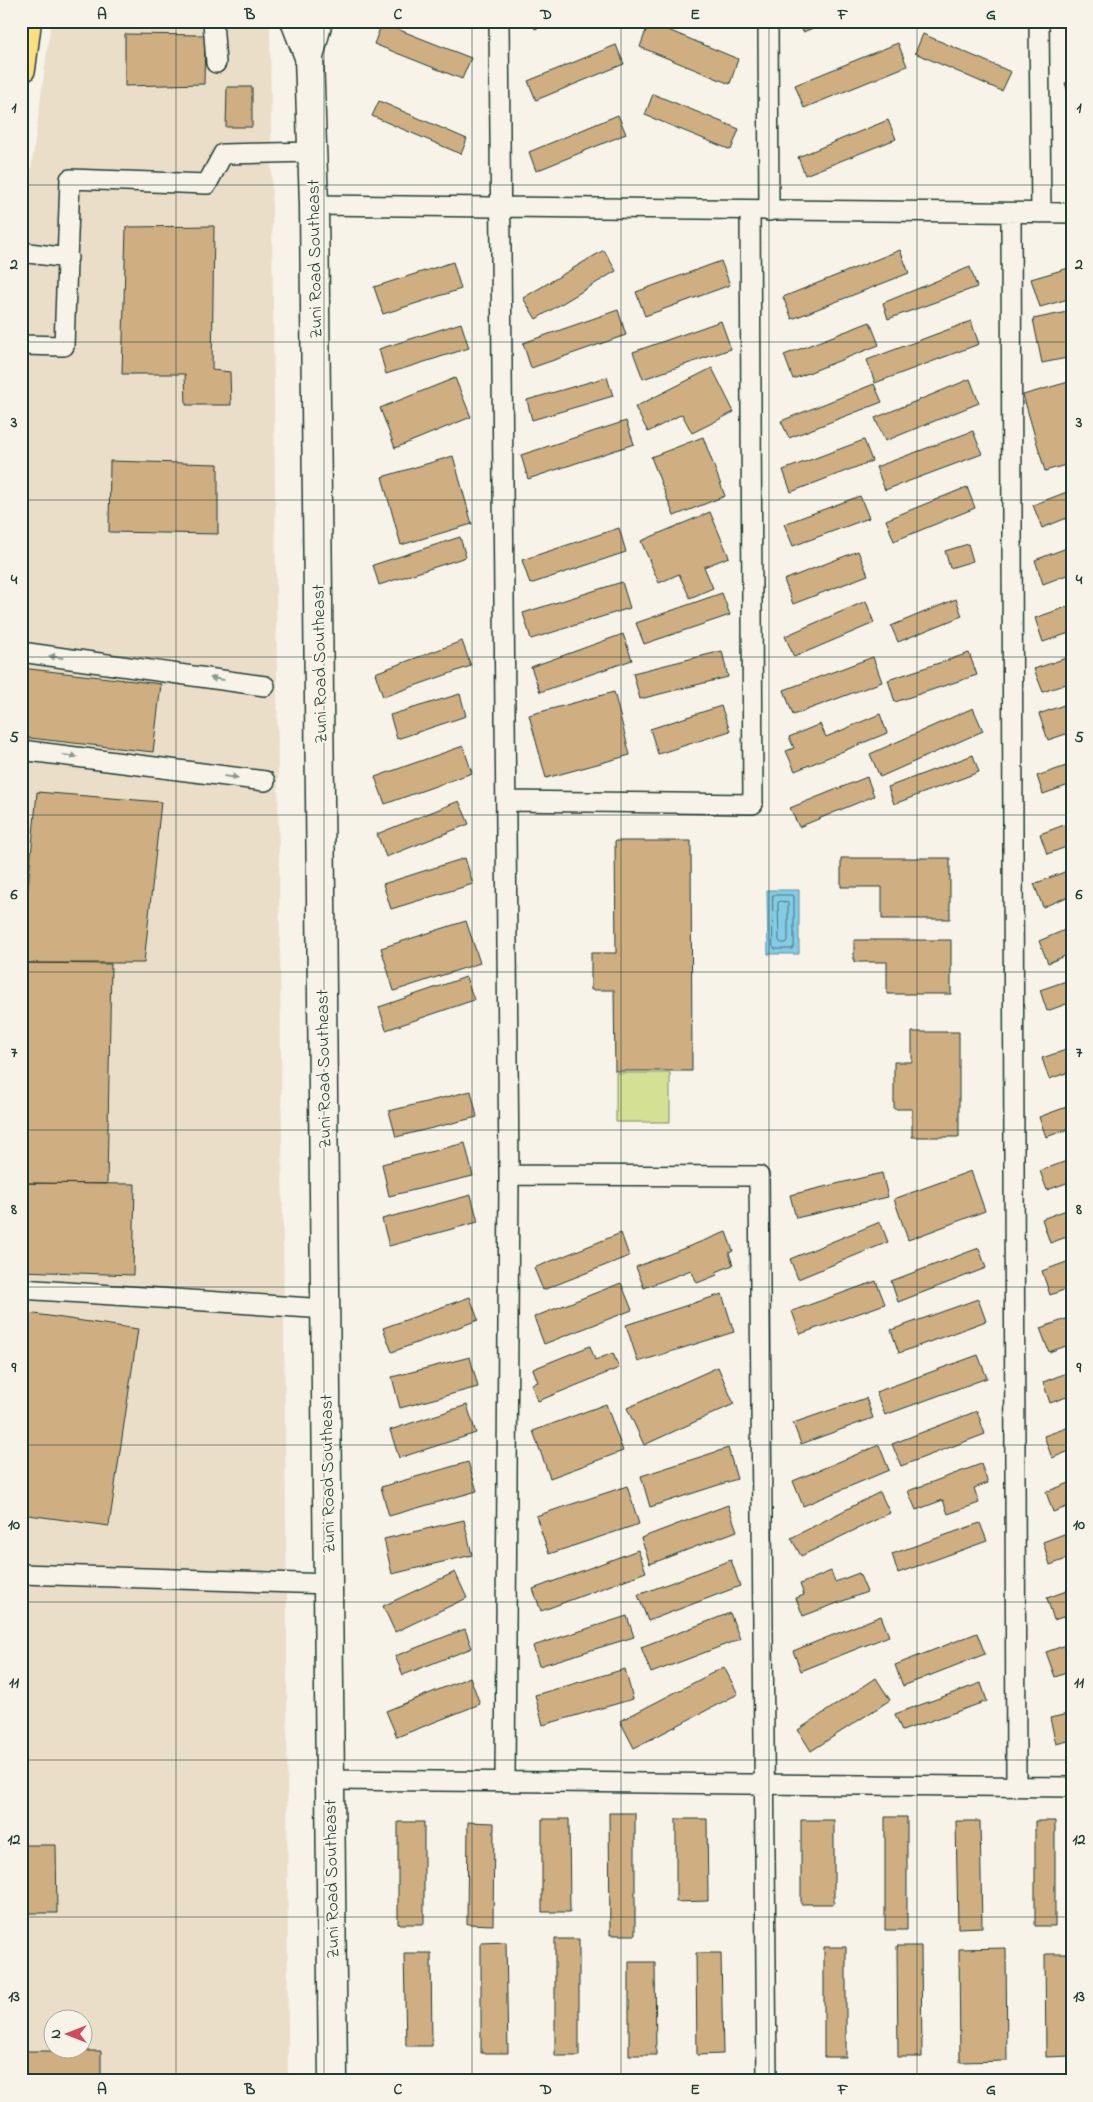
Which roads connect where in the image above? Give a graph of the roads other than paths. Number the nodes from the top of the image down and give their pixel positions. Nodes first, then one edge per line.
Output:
1 (27, 21) edge
2 (213, 21) edge
3 (295, 21) edge
4 (318, 21) edge
5 (499, 21) edge
6 (768, 21) edge
7 (1039, 21) edge
8 (309, 57) junction
9 (216, 63) dead end
10 (21, 68) edge
11 (312, 152) junction
12 (314, 205) junction
13 (501, 208) junction
14 (750, 210) junction
15 (770, 211) junction
16 (1010, 213) junction
17 (1041, 213) junction
18 (1072, 213) edge
19 (21, 252) edge
20 (68, 258) junction
21 (21, 345) edge
22 (21, 652) edge
23 (265, 686) dead end
24 (21, 750) edge
25 (265, 781) dead end
26 (506, 801) junction
27 (509, 1175) junction
28 (21, 1289) edge
29 (326, 1309) junction
30 (21, 1574) edge
31 (329, 1584) junction
32 (330, 1780) junction
33 (505, 1781) junction
34 (766, 1784) junction
35 (1016, 1786) junction
36 (1072, 1787) edge
37 (333, 2081) edge
38 (767, 2081) edge

1 - 10 main road
2 - 9 lane
3 - 8 street, Zuni Road Southeast
4 - 8 street, Zuni Road Southeast
5 - 13 lane
6 - 15 lane
7 - 17 lane
8 - 11 street, Zuni Road Southeast
11 - 12 street, Zuni Road Southeast
11 - 20 lane
12 - 13 lane
12 - 29 street, Zuni Road Southeast
13 - 14 lane
13 - 26 lane
14 - 15 lane
14 - 26 lane
15 - 16 lane
16 - 17 lane
16 - 35 lane
17 - 18 lane
19 - 20 lane
20 - 21 lane
23 -> 22 lane
24 -> 25 lane
26 - 27 lane
27 - 33 lane
27 - 34 lane
28 - 29 lane
29 - 31 street, Zuni Road Southeast
30 - 31 lane
31 - 32 street, Zuni Road Southeast
32 - 33 lane
32 - 37 street, Zuni Road Southeast
33 - 34 lane
34 - 35 lane
34 - 38 lane
35 - 36 lane

